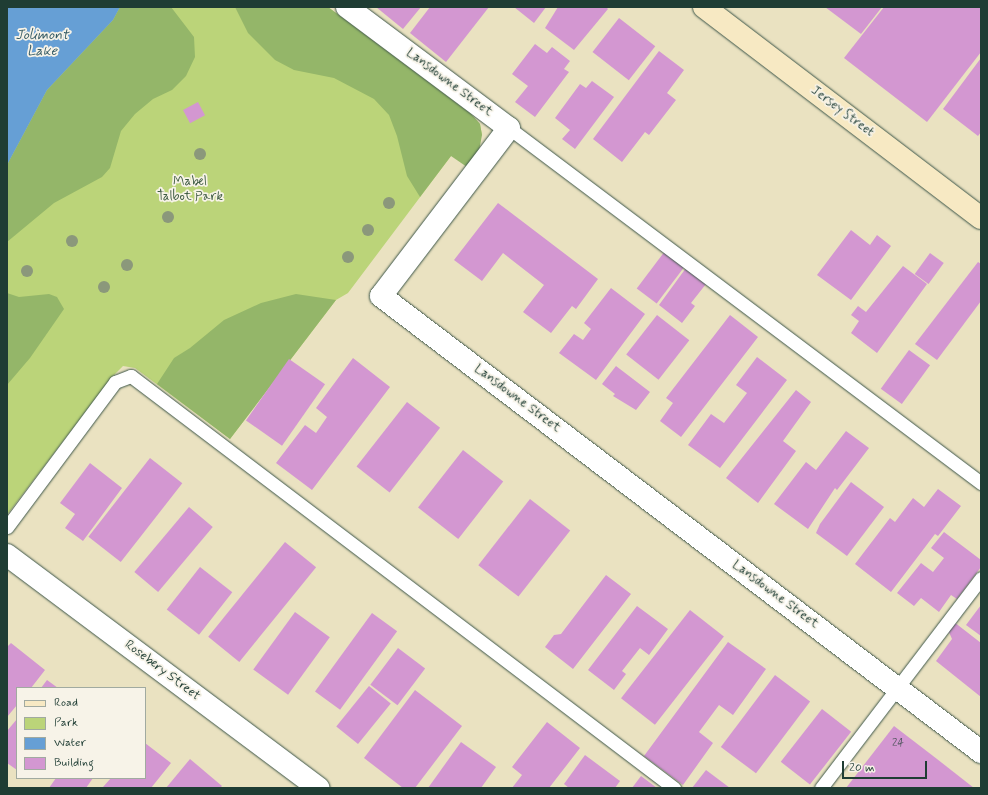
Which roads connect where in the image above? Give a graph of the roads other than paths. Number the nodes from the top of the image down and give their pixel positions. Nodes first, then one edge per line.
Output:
1 (347, 7) edge
2 (704, 7) edge
3 (509, 128) junction
4 (981, 218) edge
5 (981, 482) edge
6 (7, 527) edge
7 (7, 555) edge
8 (981, 578) edge
9 (898, 688) junction
10 (981, 752) edge
11 (318, 788) edge
12 (674, 788) edge
13 (821, 788) edge

1 - 3 street, Lansdowne Street
2 - 4 street, Jersey Street
3 - 5 lane
3 - 9 street, Lansdowne Street
6 - 12 lane
7 - 11 street, Rosebery Street
8 - 9 lane
9 - 10 street, Lansdowne Street
9 - 13 lane

